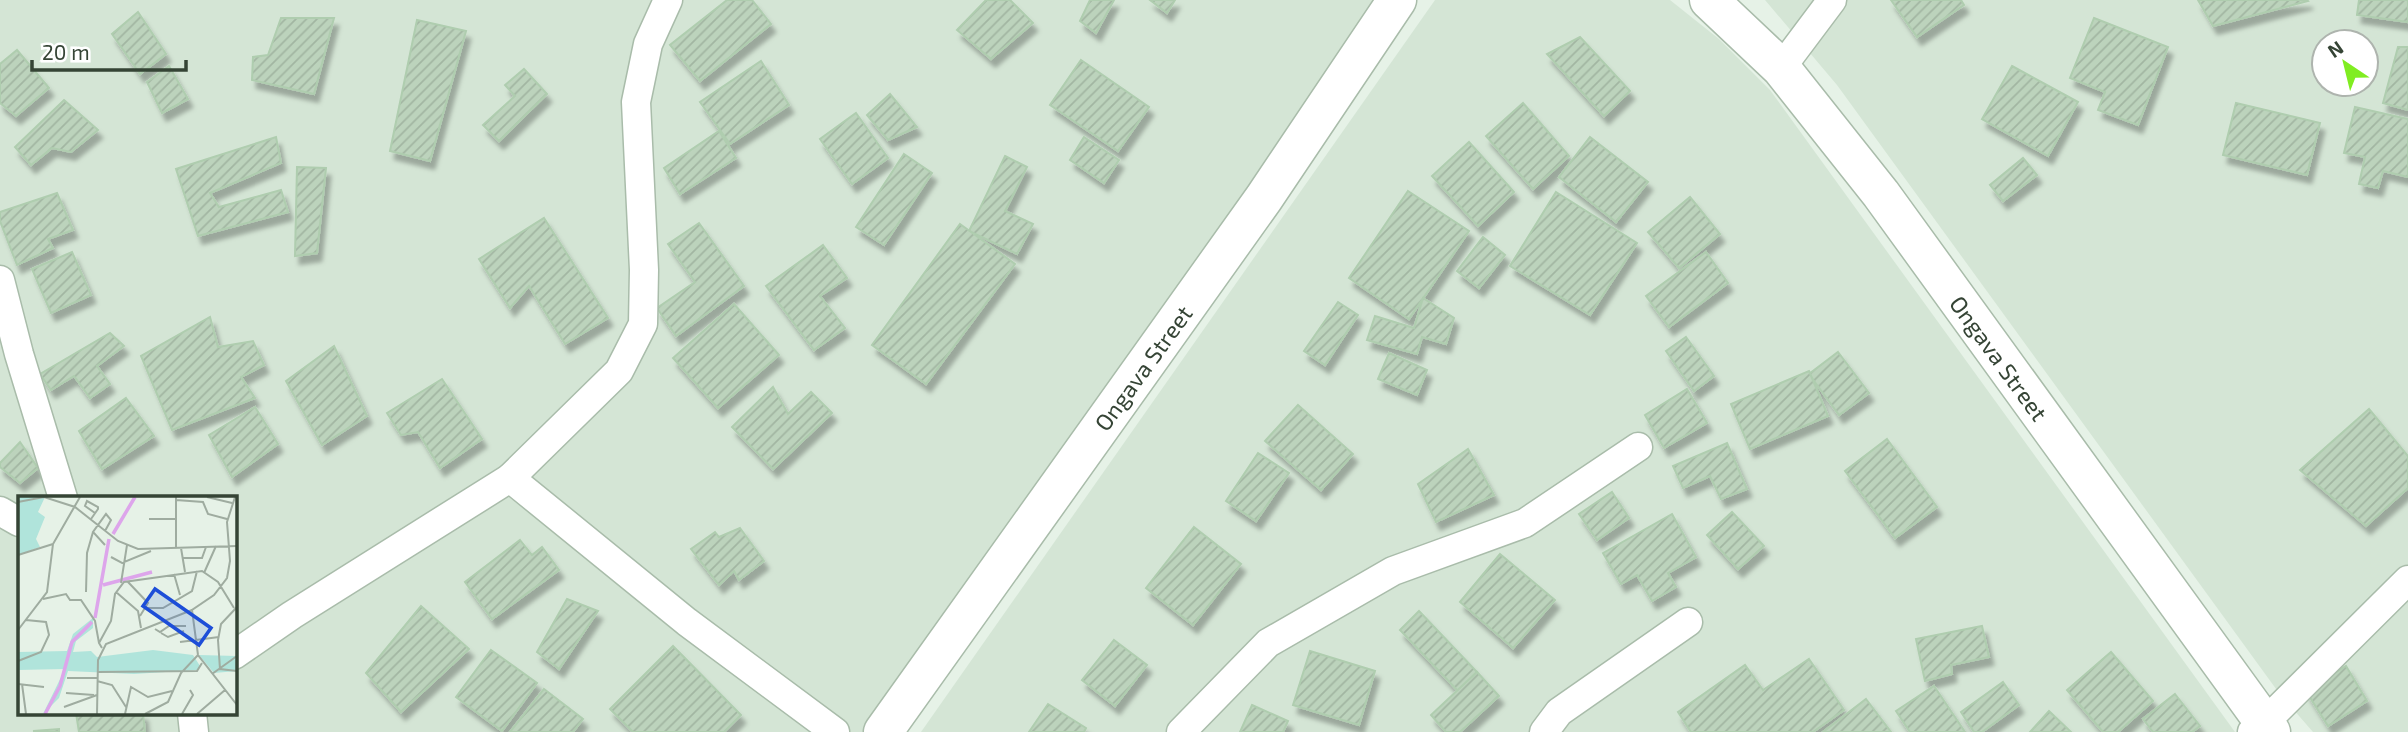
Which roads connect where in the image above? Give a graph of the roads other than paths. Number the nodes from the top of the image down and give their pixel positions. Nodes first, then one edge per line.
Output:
1 (668, 0) edge
2 (1709, 0) edge
3 (1832, 0) edge
4 (1397, 2) edge
5 (1781, 68) junction
6 (0, 280) edge
7 (1638, 447) dead end
8 (510, 478) junction
9 (62, 496) edge
10 (0, 511) edge
11 (18, 521) edge
12 (2408, 580) edge
13 (1688, 622) dead end
14 (236, 654) edge
15 (192, 714) edge
16 (2262, 729) edge
17 (194, 732) edge
18 (835, 732) edge
19 (883, 732) edge
20 (1181, 732) edge
21 (1544, 732) edge

1 - 8 lane
2 - 5 street, Ongava Street
3 - 5 lane
4 - 19 street, Ongava Street
5 - 16 street, Ongava Street
6 - 9 lane
7 - 20 lane
8 - 14 lane
8 - 18 lane
10 - 11 lane
12 - 16 lane
13 - 21 lane
15 - 17 lane

